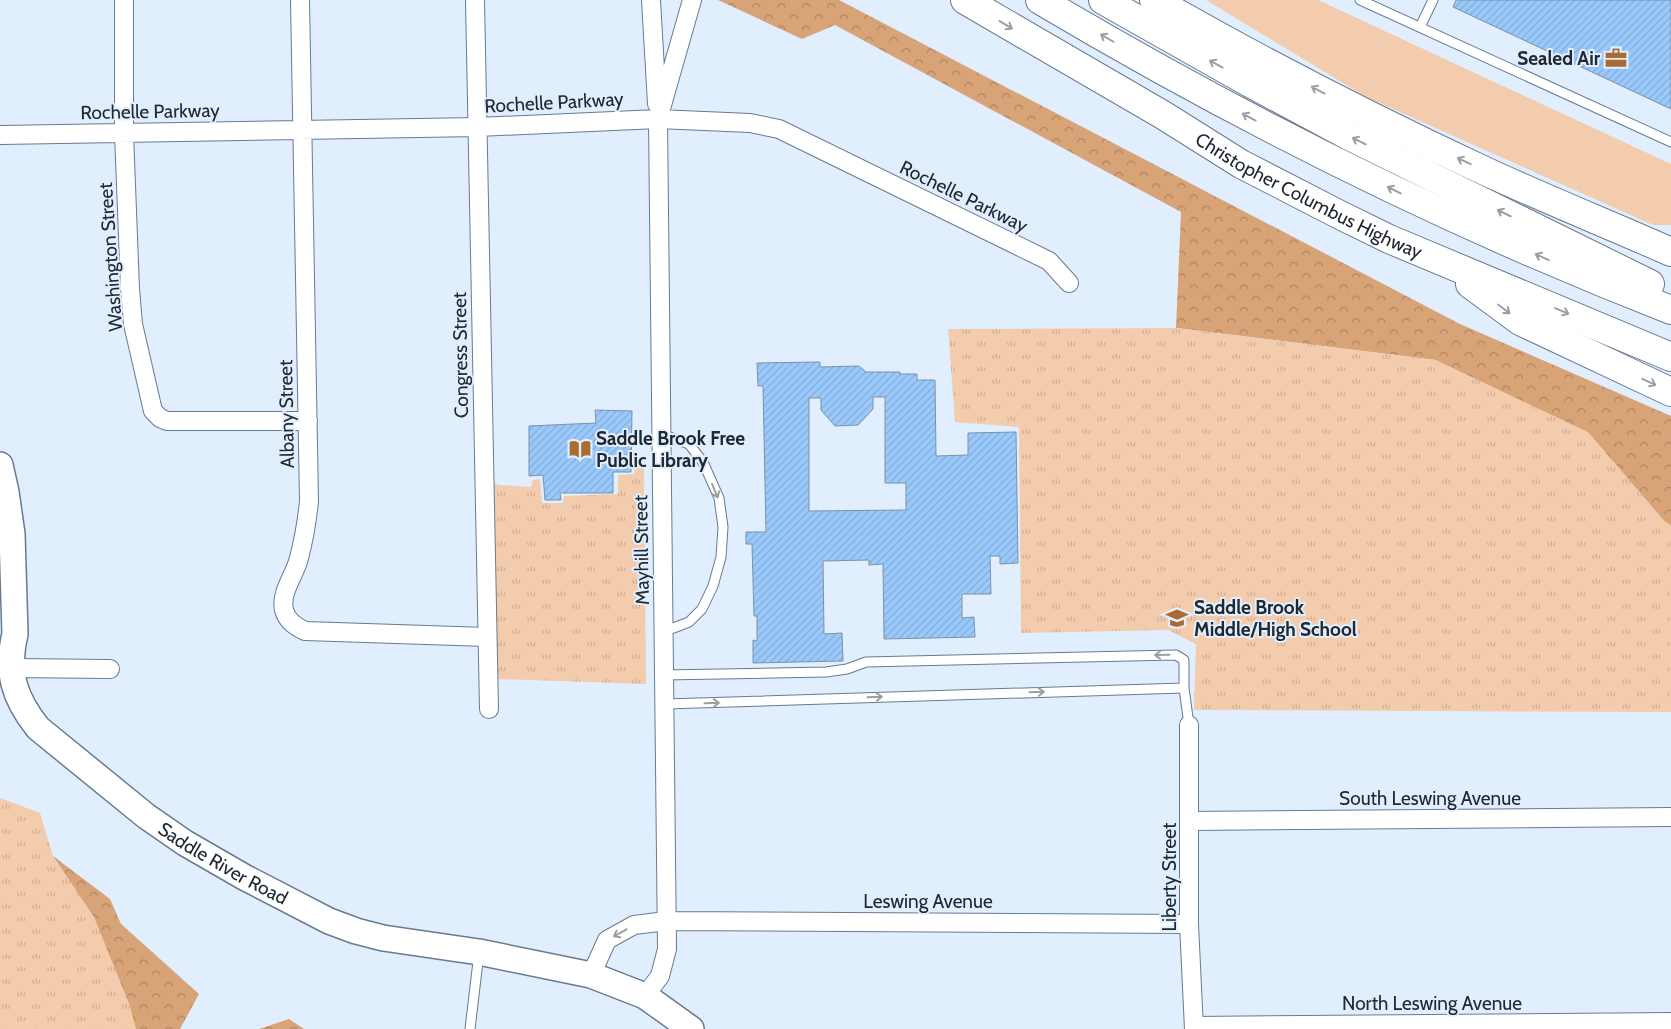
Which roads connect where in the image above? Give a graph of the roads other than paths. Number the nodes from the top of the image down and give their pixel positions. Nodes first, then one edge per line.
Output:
1 (124, 0) edge
2 (300, 0) edge
3 (475, 0) edge
4 (651, 0) edge
5 (692, 0) edge
6 (965, 0) edge
7 (1040, 0) edge
8 (1103, 0) edge
9 (1154, 0) edge
10 (1360, 0) edge
11 (1433, 0) edge
12 (1420, 27) junction
13 (658, 119) junction
14 (478, 127) junction
15 (302, 130) junction
16 (124, 133) junction
17 (0, 135) edge
18 (1671, 142) edge
19 (1589, 216) junction
20 (1671, 237) edge
21 (1671, 252) edge
22 (1436, 259) junction
23 (1069, 283) dead end
24 (1671, 295) edge
25 (1671, 310) edge
26 (1671, 357) edge
27 (1671, 392) edge
28 (308, 421) junction
29 (661, 434) junction
30 (0, 465) edge
31 (663, 632) junction
32 (487, 637) junction
33 (11, 668) junction
34 (110, 670) dead end
35 (663, 675) junction
36 (1184, 688) junction
37 (664, 704) junction
38 (489, 709) dead end
39 (1188, 725) joint
40 (1671, 817) edge
41 (1190, 821) junction
42 (666, 921) junction
43 (1189, 924) junction
44 (479, 952) junction
45 (591, 975) junction
46 (645, 996) junction
47 (1671, 1022) edge
48 (1194, 1028) edge
49 (470, 1029) edge
50 (691, 1029) edge

1 - 16 street, Washington Street
2 - 15 street, Albany Street
3 - 14 street, Congress Street
4 - 13 street, Mayhill Street
5 - 13 street, Mayhill Street
6 -> 22 highway, Christopher Columbus Highway
25 -> 7 highway
24 -> 8 highway
19 -> 9 highway
10 - 12 lane
11 - 12 lane
12 - 18 lane
13 - 14 street, Rochelle Parkway
13 - 23 street, Rochelle Parkway
13 - 29 street, Mayhill Street
14 - 15 street, Rochelle Parkway
14 - 32 street, Congress Street
15 - 16 street, Rochelle Parkway
15 - 28 street, Albany Street
16 - 17 street, Rochelle Parkway
16 - 28 street, Washington Street
19 - 20 highway
19 - 21 highway
22 -> 26 highway, Christopher Columbus Highway
22 -> 27 highway
28 - 32 street, Albany Street
29 - 31 street, Mayhill Street
29 -> 31 lane
30 - 33 street, Saddle River Road
31 - 35 street, Mayhill Street
32 - 38 street, Congress Street
33 - 34 street
33 - 44 street, Saddle River Road
36 -> 35 lane
35 - 37 street, Mayhill Street
37 -> 36 lane
36 - 39 lane
37 - 42 street, Mayhill Street
39 - 41 street, Liberty Street
40 - 41 street, South Leswing Avenue
41 - 43 street, Liberty Street
42 - 43 street, Leswing Avenue
42 -> 45 street
42 - 46 street, Mayhill Street
43 - 48 street, Liberty Street
44 - 45 street, Saddle River Road
44 - 49 lane
45 - 46 street, Saddle River Road
46 - 50 street, Saddle River Road
47 - 48 street, North Leswing Avenue

